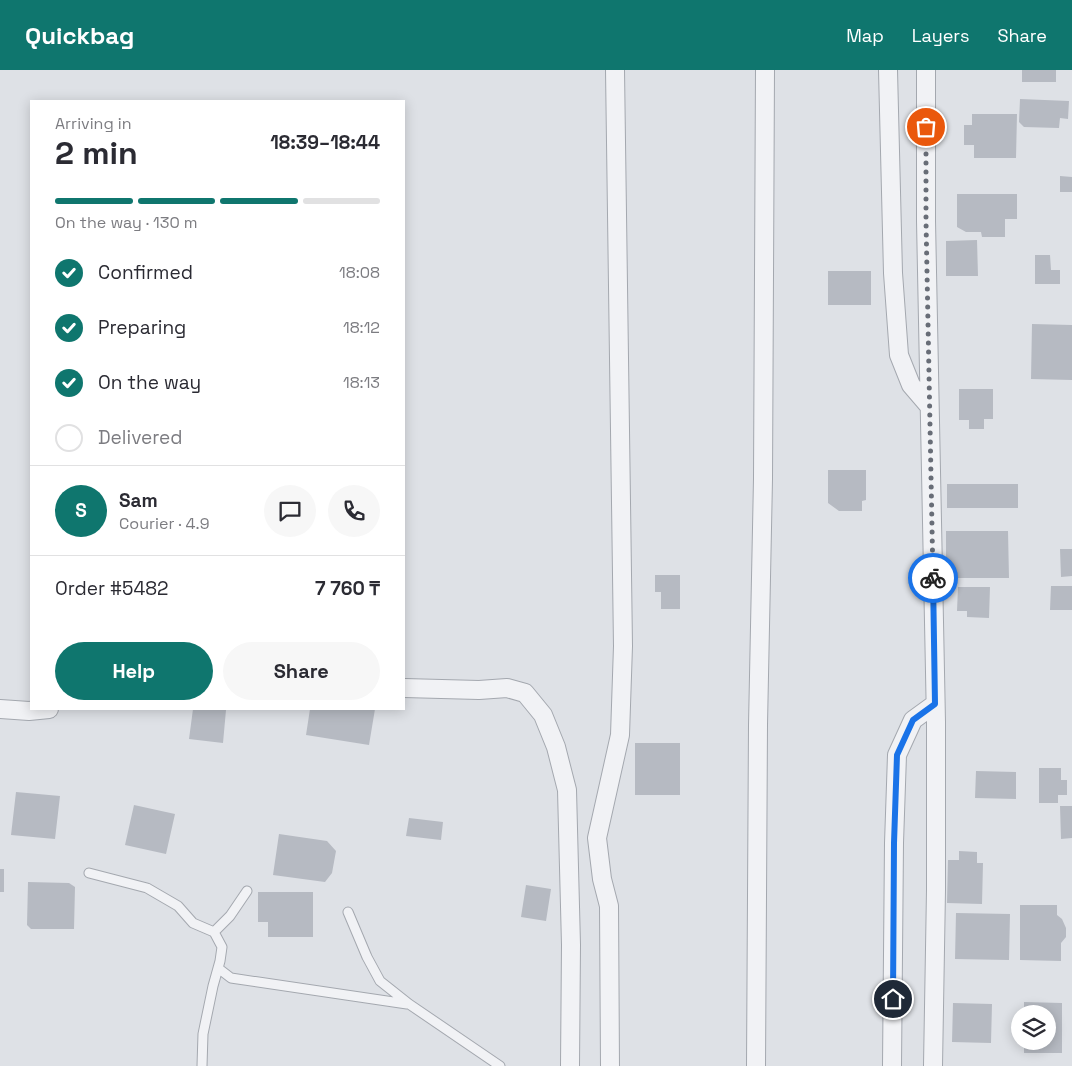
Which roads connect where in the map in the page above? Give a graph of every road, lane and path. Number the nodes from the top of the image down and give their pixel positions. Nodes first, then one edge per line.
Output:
1 (615, 70) edge
2 (765, 70) edge
3 (888, 70) edge
4 (926, 70) edge
5 (929, 406) junction
6 (405, 688) edge
7 (935, 704) junction
8 (0, 708) edge
9 (39, 710) edge
10 (89, 872) dead end
11 (247, 891) dead end
12 (348, 912) dead end
13 (214, 932) junction
14 (218, 968) junction
15 (409, 1004) junction
16 (202, 1066) edge
17 (500, 1066) edge
18 (570, 1066) edge
19 (610, 1066) edge
20 (756, 1066) edge
21 (892, 1066) edge
22 (933, 1066) edge

1 - 19 street
2 - 20 street
3 - 5 street
4 - 5 street
5 - 7 street
6 - 18 street
7 - 21 street
7 - 22 street
8 - 9 street
10 - 13 lane
11 - 13 lane
12 - 15 lane
13 - 14 lane
14 - 15 lane
14 - 16 lane
15 - 17 lane

